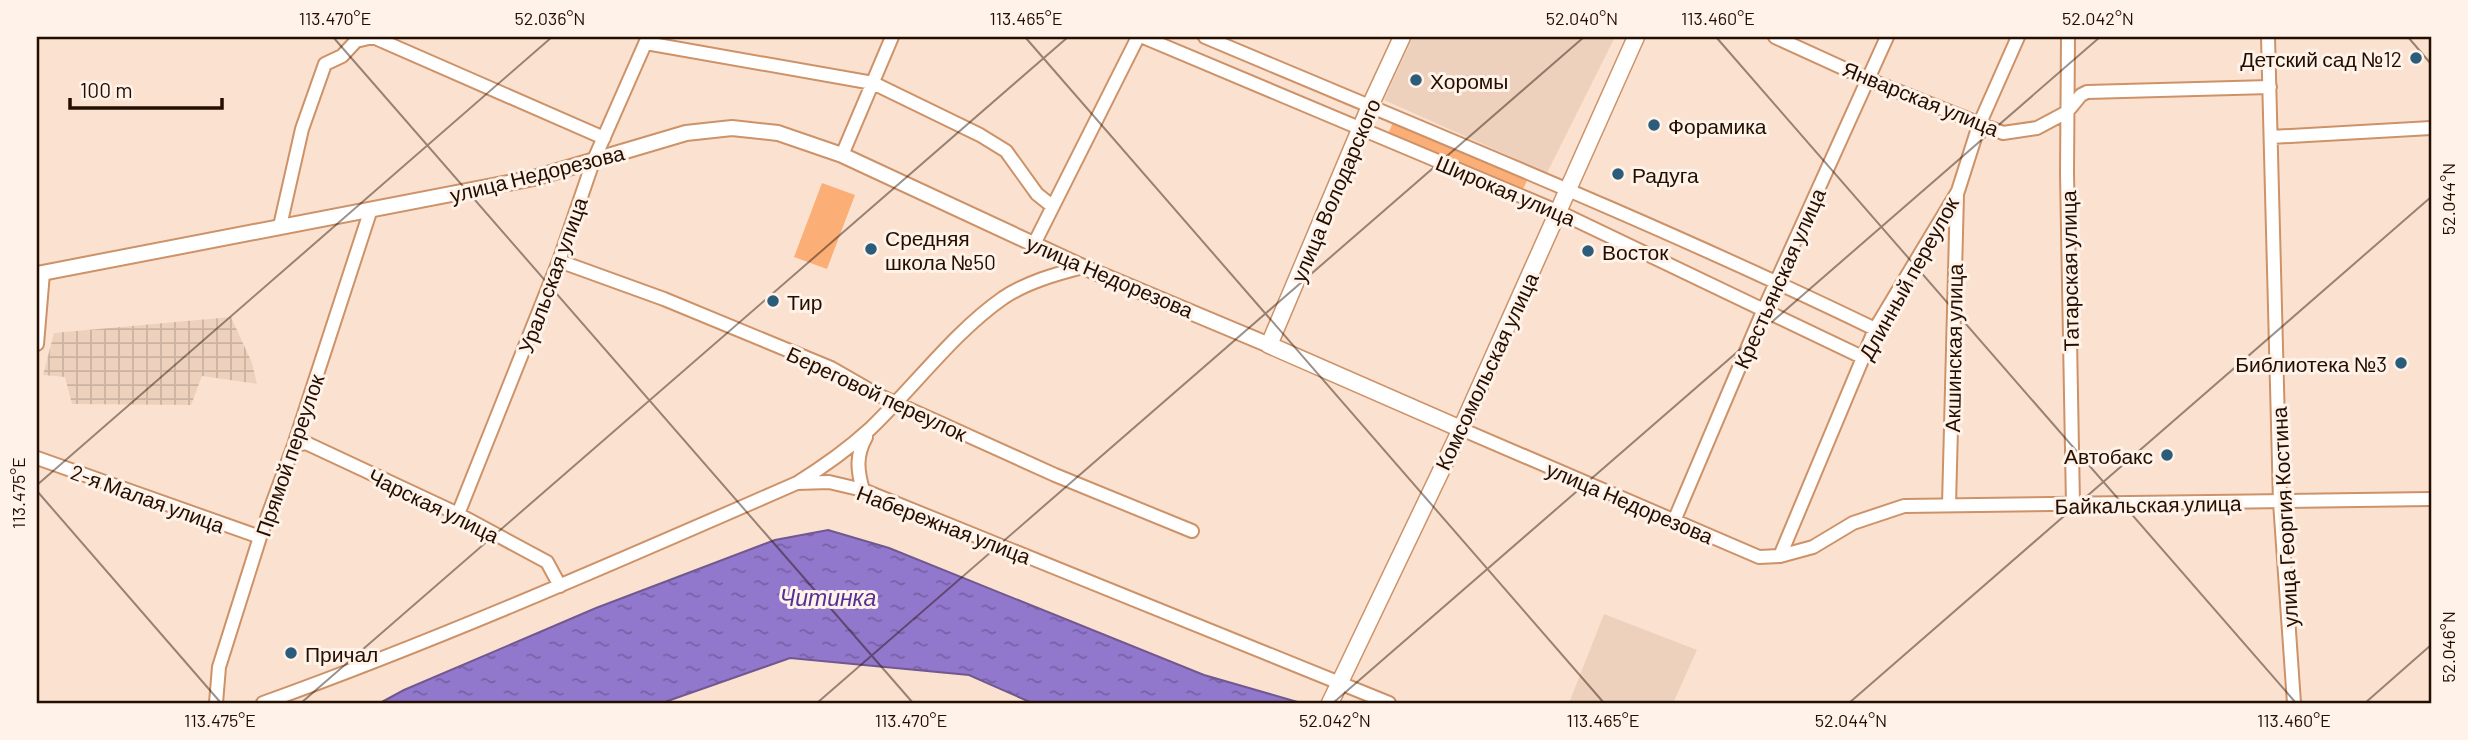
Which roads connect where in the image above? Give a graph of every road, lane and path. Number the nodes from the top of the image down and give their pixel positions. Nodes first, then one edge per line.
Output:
1 (892, 37) edge
2 (1140, 37) edge
3 (1205, 37) edge
4 (1402, 37) edge
5 (1636, 37) edge
6 (1775, 37) edge
7 (1887, 37) edge
8 (2018, 37) edge
9 (2068, 37) edge
10 (2268, 37) edge
11 (647, 40) edge
12 (1867, 79) junction
13 (873, 83) junction
14 (2270, 87) junction
15 (1370, 106) junction
16 (2067, 112) junction
17 (1979, 125) junction
18 (2431, 128) edge
19 (1360, 129) junction
20 (2272, 137) junction
21 (604, 138) junction
22 (842, 155) junction
23 (593, 162) junction
24 (1570, 189) junction
25 (1958, 191) junction
26 (1052, 205) junction
27 (371, 209) junction
28 (1559, 212) junction
29 (280, 226) junction
30 (1034, 244) junction
31 (559, 261) junction
32 (1083, 267) junction
33 (40, 273) edge
34 (1777, 281) junction
35 (1764, 309) junction
36 (1875, 329) junction
37 (37, 344) edge
38 (1269, 345) junction
39 (1863, 357) junction
40 (896, 402) junction
41 (870, 429) junction
42 (1461, 429) junction
43 (295, 445) junction
44 (37, 458) edge
45 (797, 483) junction
46 (863, 490) junction
47 (2431, 499) edge
48 (2280, 502) junction
49 (1949, 505) junction
50 (2073, 505) junction
51 (458, 514) junction
52 (1674, 521) junction
53 (1192, 531) dead end
54 (260, 537) junction
55 (1780, 556) junction
56 (559, 586) junction
57 (1335, 695) edge
58 (216, 703) edge
59 (263, 703) edge
60 (1389, 703) edge
61 (2294, 703) edge

1 - 13 street
2 - 19 street, Широкая улица
2 - 26 street
3 - 15 street, Широкая улица
4 - 15 main road, улица Володарского
5 - 24 main road, Комсомольская улица
6 - 12 street, Январская улица
7 - 12 street, Крестьянская улица
8 - 17 street, Длинный переулок
9 - 16 street, Татарская улица
10 - 14 street, улица Георгия Костина
11 - 13 street
11 - 21 street, Уральская улица
12 - 17 street, Январская улица
12 - 34 street, Крестьянская улица
13 - 22 street
13 - 26 street
14 - 16 street, Январская улица
14 - 20 street, улица Георгия Костина
15 - 19 main road, улица Володарского
15 - 24 street, Широкая улица
16 - 17 street, Январская улица
16 - 50 street, Татарская улица
17 - 25 street, Длинный переулок
18 - 20 street
19 - 28 street, Широкая улица
19 - 38 main road, улица Володарского
20 - 48 street, улица Георгия Костина
21 - 23 street, Уральская улица
21 - 29 street
22 - 23 street, улица Недорезова
22 - 30 street, улица Недорезова
23 - 27 street, улица Недорезова
23 - 31 street, Уральская улица
24 - 28 main road, Комсомольская улица
24 - 34 street, Широкая улица
25 - 36 street, Длинный переулок
25 - 49 street, Акшинская улица
26 - 30 street
27 - 29 street, улица Недорезова
27 - 43 street, Прямой переулок
28 - 35 street, Широкая улица
28 - 42 main road, Комсомольская улица
29 - 33 street, улица Недорезова
30 - 32 street, улица Недорезова
31 - 40 street, Береговой переулок
31 - 51 street, Уральская улица
32 - 38 street, улица Недорезова
32 - 40 street
33 - 37 street
34 - 35 street, Крестьянская улица
34 - 36 street, Широкая улица
35 - 39 street, Широкая улица
35 - 52 street, Крестьянская улица
36 - 39 street, Длинный переулок
38 - 42 main road, улица Недорезова
39 - 55 street, Длинный переулок
40 - 41 street
40 - 53 street, Береговой переулок
41 - 45 street
41 - 46 street
42 - 52 street, улица Недорезова
42 - 57 main road, Комсомольская улица
43 - 51 street, Чарская улица
43 - 54 street, Прямой переулок
44 - 54 street, 2-я Малая улица
45 - 46 street, Набережная улица
45 - 56 street, Набережная улица
46 - 57 street, Набережная улица
47 - 48 street, Байкальская улица
48 - 50 street, Байкальская улица
48 - 61 street, улица Георгия Костина
49 - 50 street, Байкальская улица
49 - 55 street, улица Недорезова
51 - 56 street, Чарская улица
52 - 55 street, улица Недорезова
54 - 58 street, Прямой переулок
56 - 59 street, Набережная улица
57 - 60 street, Набережная улица

